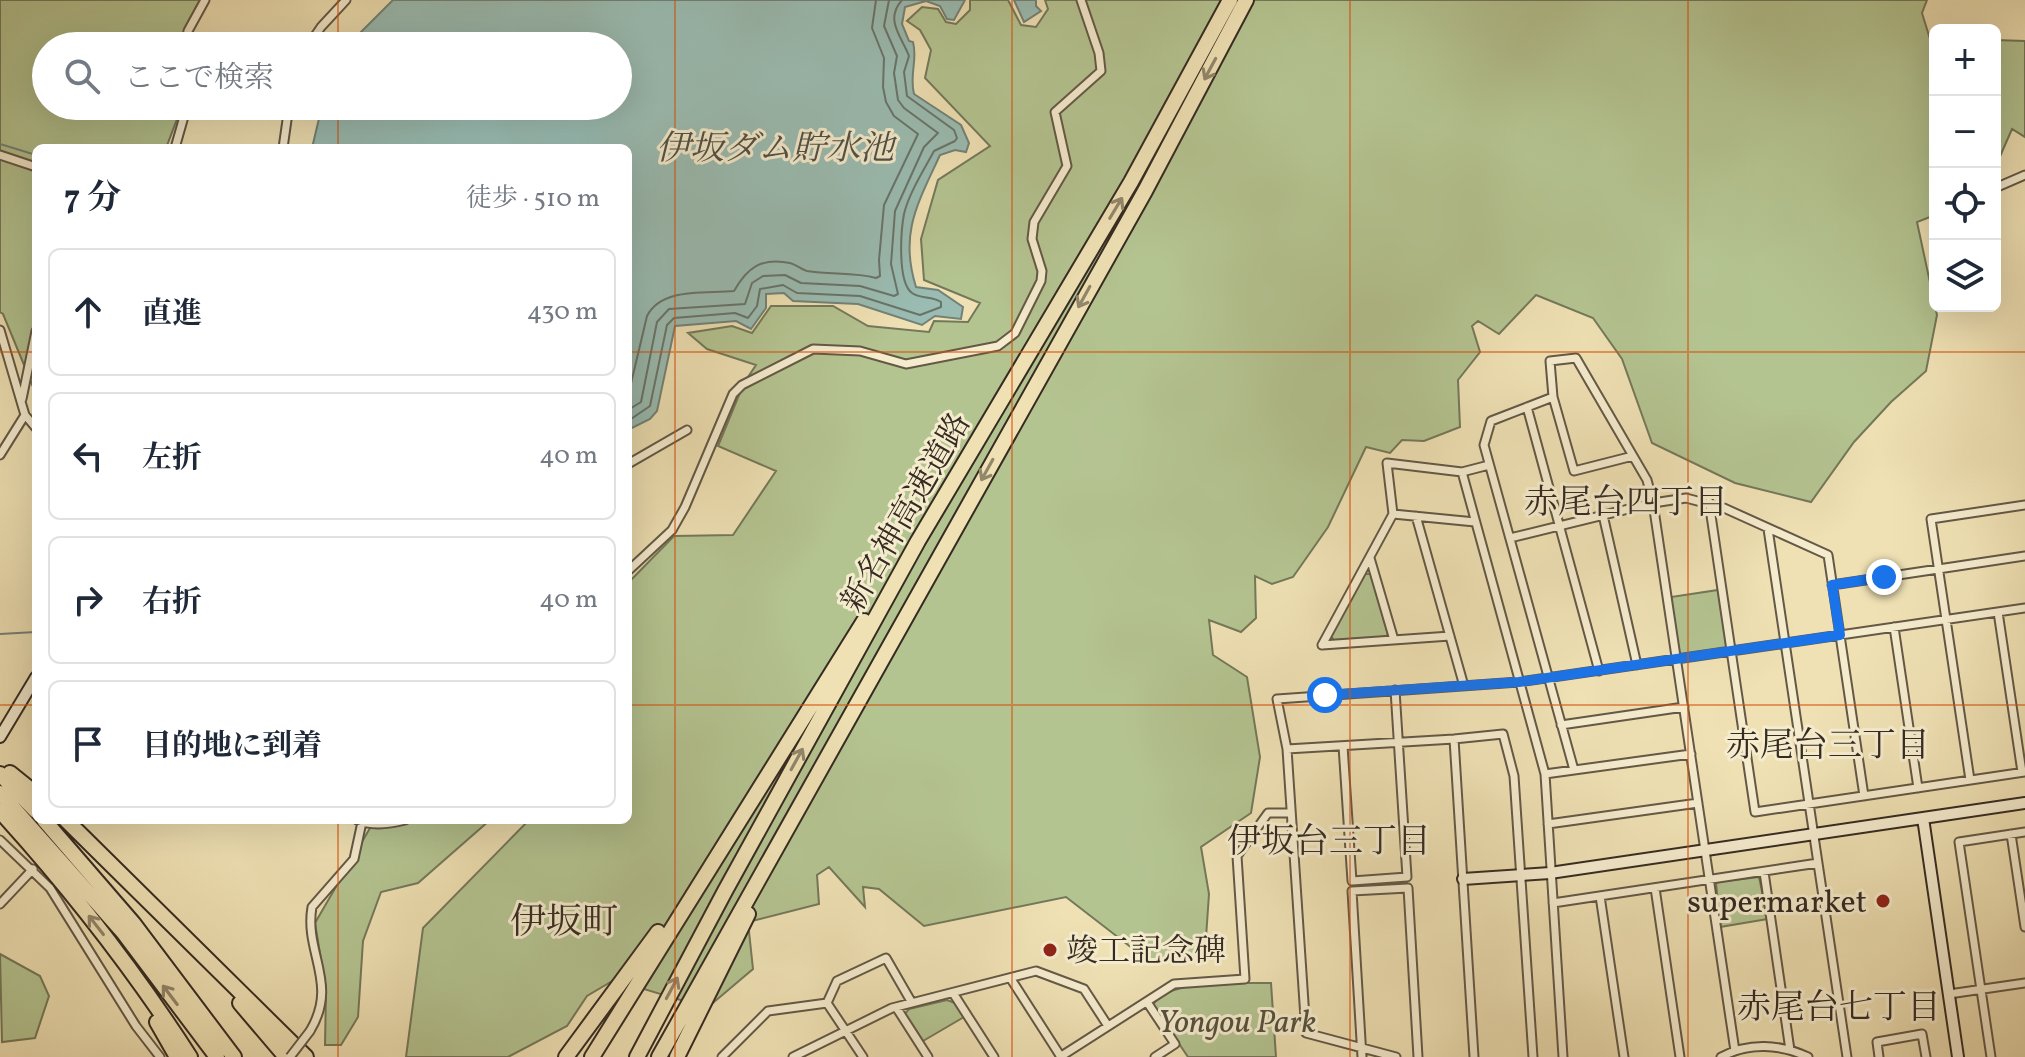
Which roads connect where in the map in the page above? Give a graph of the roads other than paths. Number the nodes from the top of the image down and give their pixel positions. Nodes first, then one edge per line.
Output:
1 (205, 0) edge
2 (346, 0) edge
3 (1081, 0) edge
4 (1230, 0) edge
5 (1246, 0) edge
6 (188, 32) edge
7 (318, 32) edge
8 (183, 120) edge
9 (287, 120) edge
10 (176, 144) edge
11 (284, 144) edge
12 (0, 155) edge
13 (32, 166) edge
14 (2025, 175) edge
15 (2001, 185) edge
16 (0, 330) edge
17 (32, 348) edge
18 (1553, 397) junction
19 (22, 405) junction
20 (1527, 407) junction
21 (25, 415) junction
22 (32, 423) edge
23 (687, 430) dead end
24 (0, 455) edge
25 (1633, 456) junction
26 (632, 462) edge
27 (1489, 465) junction
28 (1462, 472) junction
29 (1709, 502) junction
30 (1653, 503) junction
31 (2025, 505) edge
32 (1393, 514) junction
33 (1603, 515) junction
34 (1416, 516) junction
35 (1475, 522) junction
36 (1560, 526) junction
37 (1768, 529) junction
38 (1510, 538) junction
39 (918, 541) junction
40 (2025, 556) edge
41 (1370, 557) junction
42 (632, 567) edge
43 (1939, 569) junction
44 (1832, 585) junction
45 (2025, 608) edge
46 (1998, 612) junction
47 (1947, 619) junction
48 (1894, 627) junction
49 (1840, 635) junction
50 (1450, 636) junction
51 (1394, 640) junction
52 (1785, 643) junction
53 (1732, 651) junction
54 (1676, 659) junction
55 (1637, 665) junction
56 (1599, 671) junction
57 (1548, 678) junction
58 (1519, 682) junction
59 (32, 684) edge
60 (1464, 686) junction
61 (1395, 690) junction
62 (1684, 707) junction
63 (1561, 725) junction
64 (0, 737) edge
65 (1454, 739) junction
66 (1398, 742) junction
67 (1343, 746) junction
68 (1287, 749) junction
69 (1691, 754) junction
70 (0, 765) edge
71 (1574, 770) junction
72 (2024, 772) edge
73 (0, 774) edge
74 (1545, 774) junction
75 (1970, 780) junction
76 (1918, 788) junction
77 (32, 791) edge
78 (0, 793) edge
79 (1864, 796) junction
80 (1698, 803) junction
81 (2025, 803) edge
82 (1809, 804) junction
83 (32, 807) edge
84 (0, 811) edge
85 (1291, 813) junction
86 (739, 817) junction
87 (1923, 818) junction
88 (47, 824) edge
89 (70, 824) edge
90 (359, 824) edge
91 (1548, 824) junction
92 (2025, 832) edge
93 (1814, 834) junction
94 (2011, 834) junction
95 (0, 840) edge
96 (776, 848) junction
97 (1705, 850) junction
98 (1818, 863) junction
99 (33, 869) junction
100 (1764, 872) junction
101 (1550, 873) junction
102 (1521, 875) junction
103 (1463, 879) junction
104 (1709, 879) junction
105 (1655, 888) junction
106 (1600, 896) junction
107 (1553, 903) junction
108 (0, 904) edge
109 (2025, 927) edge
110 (118, 953) junction
111 (198, 953) junction
112 (1011, 979) junction
113 (2025, 983) edge
114 (1981, 990) junction
115 (953, 993) junction
116 (1949, 994) junction
117 (1147, 1002) junction
118 (827, 1003) junction
119 (912, 1003) junction
120 (896, 1007) junction
121 (1108, 1026) junction
122 (846, 1031) junction
123 (1790, 1050) junction
124 (1735, 1051) junction
125 (1362, 1053) edge
126 (160, 1057) edge
127 (177, 1057) edge
128 (190, 1057) edge
129 (217, 1057) edge
130 (234, 1057) edge
131 (288, 1057) edge
132 (306, 1057) edge
133 (566, 1057) edge
134 (592, 1057) edge
135 (637, 1057) edge
136 (659, 1057) edge
137 (677, 1057) edge
138 (722, 1057) edge
139 (795, 1057) edge
140 (863, 1057) edge
141 (928, 1057) edge
142 (994, 1057) edge
143 (1060, 1057) edge
144 (1155, 1057) edge
145 (1396, 1057) edge
146 (1418, 1057) edge
147 (1474, 1057) edge
148 (1533, 1057) edge
149 (1563, 1057) edge
150 (1624, 1057) edge
151 (1680, 1057) edge
152 (1721, 1057) edge
153 (1808, 1057) edge
154 (1847, 1057) edge
155 (1879, 1057) edge
156 (1926, 1057) edge
157 (1958, 1057) edge
158 (1991, 1057) edge

1 - 6 street
2 - 7 street
3 - 42 street
39 -> 4 highway, 新名神高速道路
5 -> 96 highway, 新名神高速道路
8 - 10 street
9 - 11 street
12 - 13 street
14 - 15 street
16 - 19 street
17 - 19 street
18 - 20 street
18 - 25 street
18 - 25 street
19 - 21 street
20 - 27 street
20 - 36 street
21 - 22 street
21 - 24 street
23 - 26 street
25 - 30 street
27 - 28 street
27 - 38 street
28 - 32 street
28 - 35 street
29 - 30 street
29 - 37 street
29 - 53 street
30 - 33 street
30 - 54 street
31 - 43 street
32 - 34 street
32 - 41 street
33 - 36 street
33 - 55 street
34 - 35 street
34 - 50 street
35 - 58 street
36 - 38 street
36 - 56 street
37 - 44 street
37 - 52 street
38 - 57 street
39 - 86 highway
135 -> 39 highway, 新名神高速道路
40 - 43 street
41 - 51 street
41 - 51 street
43 - 44 street
43 - 47 street
44 - 49 street
45 - 46 street
46 - 47 street
46 - 72 street
47 - 48 street
47 - 75 street
48 - 49 street
48 - 76 street
49 - 52 street
49 - 79 street
50 - 51 street
50 - 60 street
52 - 53 street
52 - 82 street
53 - 54 street
53 - 82 street
54 - 55 street
54 - 62 street
55 - 56 street
56 - 57 street
57 - 58 street
57 - 63 street
58 - 60 street
58 - 74 street
59 - 64 street
60 - 61 street
61 - 66 street
61 - 68 street
62 - 63 street
62 - 69 street
63 - 71 street
65 - 66 street
65 - 102 street
65 - 103 street
66 - 67 street
66 - 67 street
67 - 68 street
68 - 85 street
69 - 71 street
69 - 80 street
70 - 77 highway
71 - 74 street
72 - 75 street
73 - 83 highway
74 - 91 street
75 - 76 street
76 - 79 street
129 -> 78 highway
79 - 82 street
80 - 91 street
80 - 97 street
81 - 87 street
82 - 93 street
110 -> 84 highway
85 - 117 street
85 - 125 street
86 - 133 highway
86 - 134 highway
87 - 93 street
87 - 116 street
88 - 130 highway
89 - 111 highway
90 - 131 street, bridge
91 - 101 street
92 - 94 street
93 - 97 street
93 - 98 street
94 - 109 street
94 - 114 street
95 - 99 street
96 - 136 highway, 新名神高速道路
96 - 137 highway
97 - 101 street
97 - 104 street
98 - 100 street
98 - 154 street
99 - 108 street
99 - 126 street
100 - 104 street
100 - 123 street
101 - 102 street
101 - 107 street
102 - 103 street
102 - 148 street
103 - 147 street
104 - 105 street
104 - 124 street
105 - 106 street
105 - 151 street
106 - 107 street
106 - 150 street
107 - 149 street
110 - 127 highway
110 - 128 highway
111 - 131 highway
111 - 132 highway
112 - 115 street
112 - 121 street
112 - 143 street
113 - 114 street
114 - 116 street
114 - 158 street
115 - 119 street
115 - 142 street
116 - 157 street
117 - 121 street
117 - 144 street
118 - 119 street
118 - 122 street
118 - 138 street
119 - 120 street
120 - 122 street
120 - 141 street
121 - 143 street
122 - 139 street
122 - 140 street
123 - 124 street
123 - 153 street
124 - 152 street
125 - 145 street
125 - 146 street
155 - 156 street

